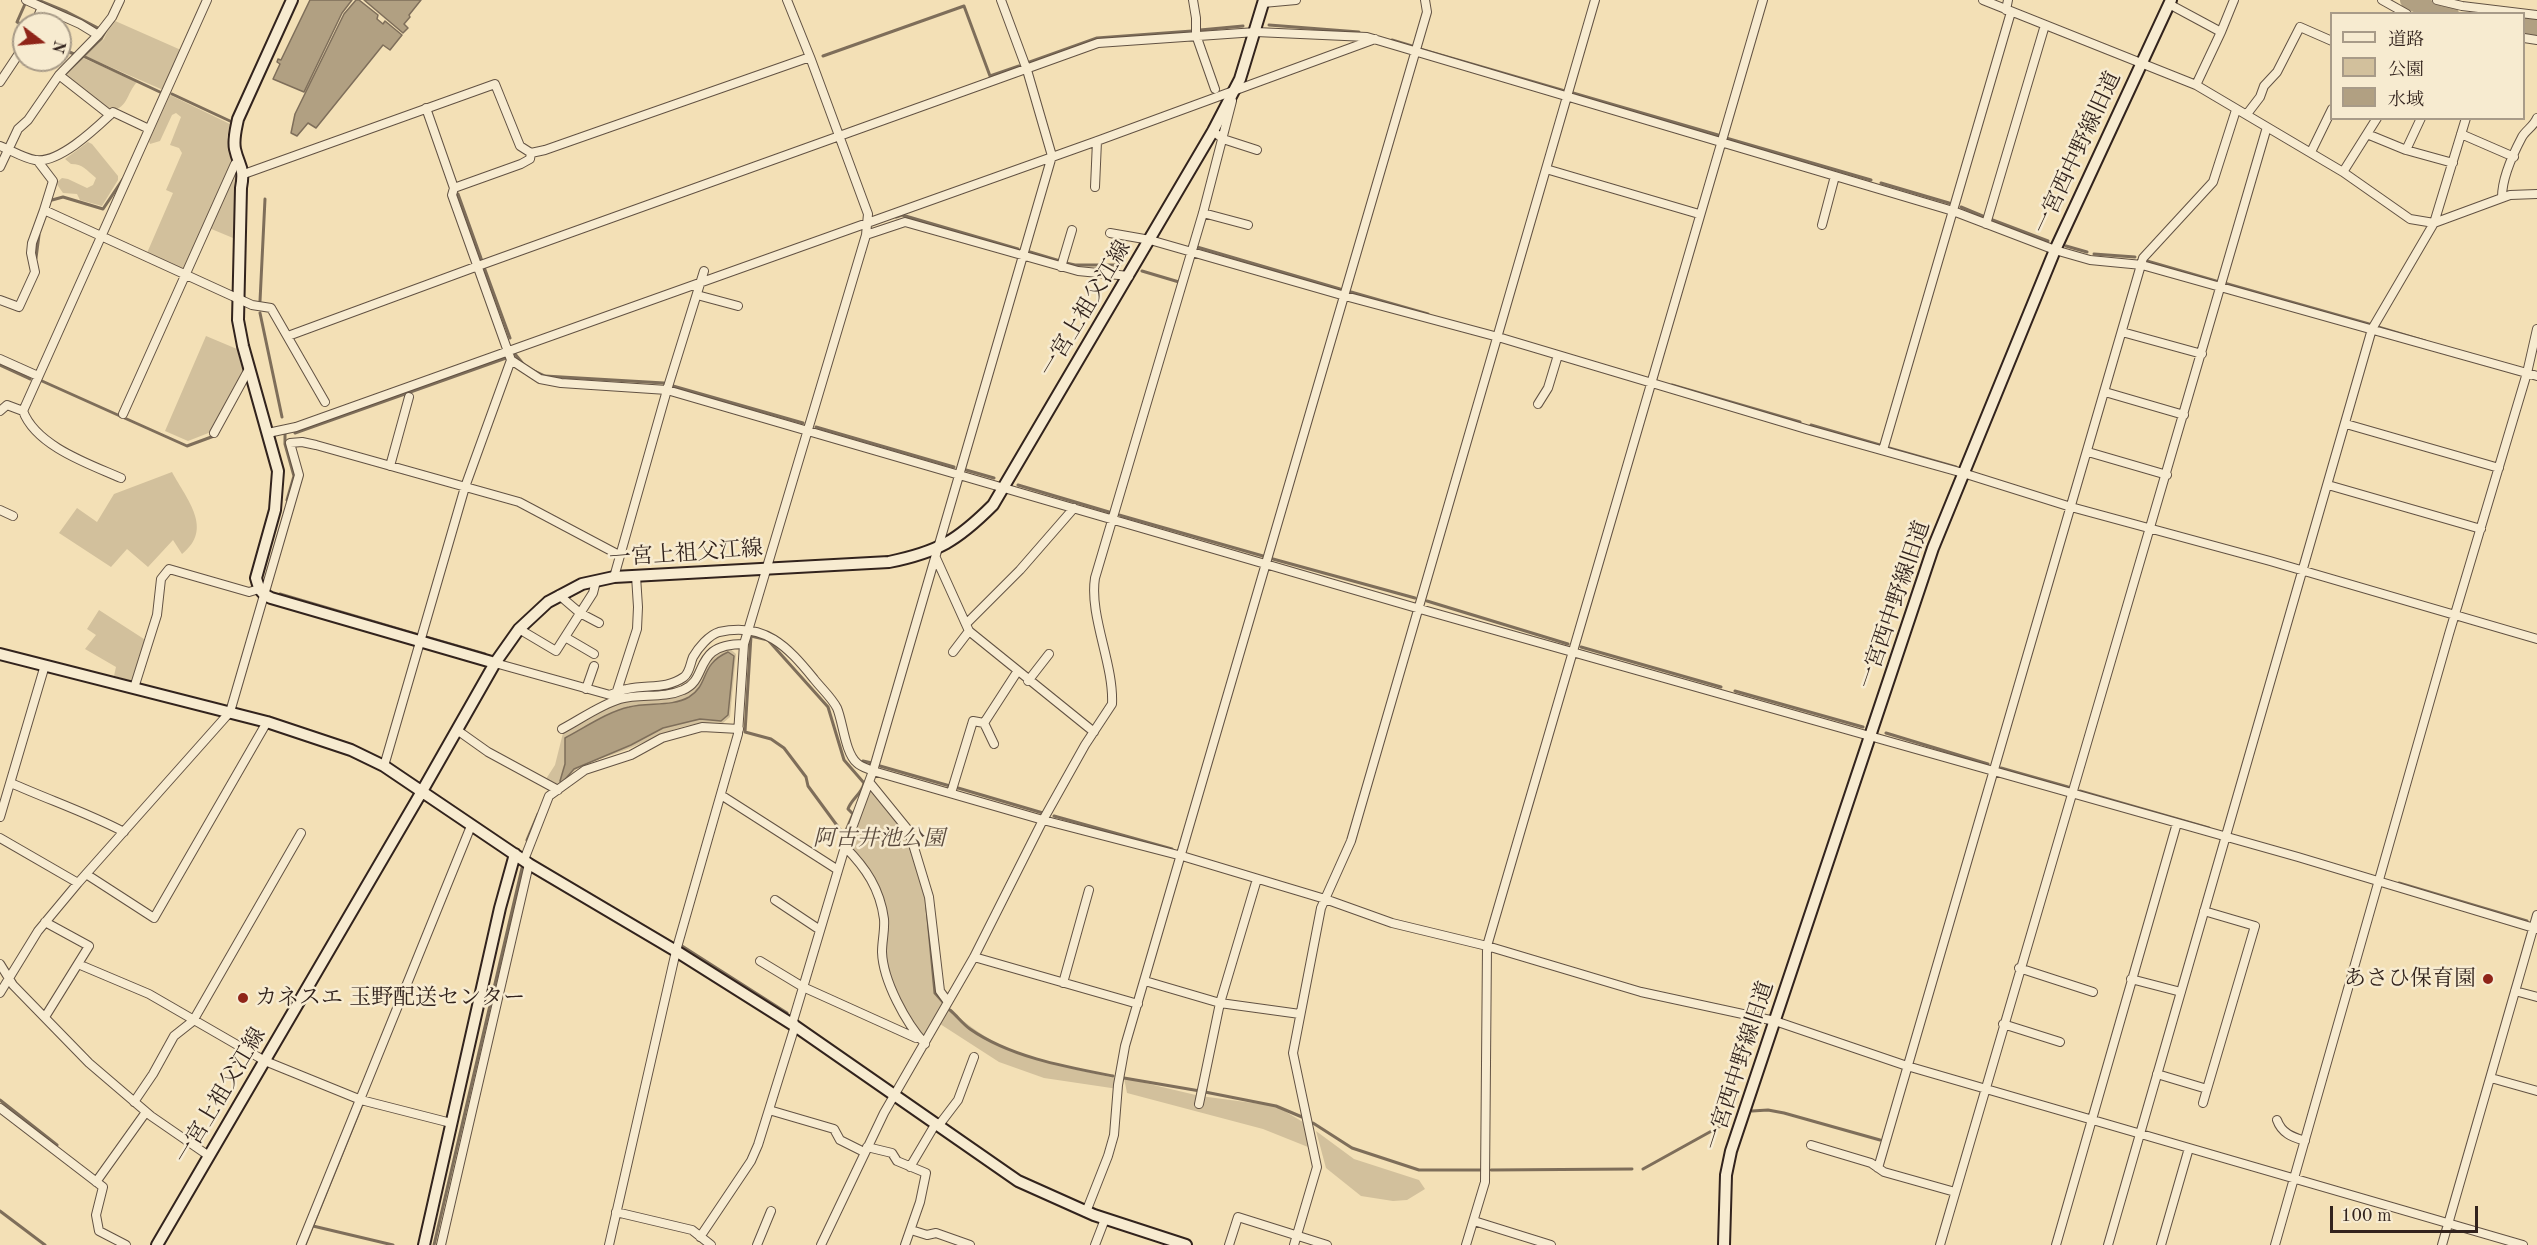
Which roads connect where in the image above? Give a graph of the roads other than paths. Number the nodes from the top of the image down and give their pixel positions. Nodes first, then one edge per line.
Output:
1 (28, 0) edge
2 (120, 0) edge
3 (207, 0) edge
4 (292, 0) edge
5 (787, 0) edge
6 (1001, 0) edge
7 (1193, 0) edge
8 (1296, 0) edge
9 (1425, 0) edge
10 (1595, 0) edge
11 (1762, 0) edge
12 (1983, 0) edge
13 (2008, 0) edge
14 (2234, 0) edge
15 (2382, 0) edge
16 (2437, 0) edge
17 (2512, 0) edge
18 (1263, 1) edge
19 (2170, 2) edge
20 (42, 7) junction
21 (2008, 11) junction
22 (40, 12) edge
23 (2403, 12) edge
24 (2507, 12) edge
25 (2044, 25) junction
26 (1256, 32) junction
27 (2221, 32) junction
28 (98, 35) junction
29 (1196, 35) junction
30 (1375, 39) junction
31 (2330, 40) edge
32 (1414, 51) junction
33 (810, 57) junction
34 (2141, 62) junction
35 (12, 64) edge
36 (1027, 70) junction
37 (59, 75) junction
38 (0, 82) edge
39 (2196, 85) junction
40 (1215, 89) dead end
41 (1235, 91) junction
42 (1567, 96) junction
43 (426, 108) junction
44 (2236, 110) junction
45 (2330, 111) edge
46 (2247, 114) junction
47 (110, 115) junction
48 (2537, 118) edge
49 (2377, 120) edge
50 (2420, 120) edge
51 (2465, 120) edge
52 (2267, 126) junction
53 (149, 129) junction
54 (1213, 131) junction
55 (2367, 134) junction
56 (2461, 134) junction
57 (840, 137) junction
58 (1223, 139) junction
59 (1097, 141) junction
60 (1721, 144) junction
61 (4, 147) edge
62 (1257, 150) dead end
63 (2406, 150) junction
64 (2311, 152) junction
65 (531, 153) junction
66 (1052, 156) junction
67 (2514, 157) junction
68 (37, 160) junction
69 (2453, 163) junction
70 (0, 167) edge
71 (242, 169) junction
72 (1546, 169) junction
73 (2343, 172) junction
74 (1835, 176) junction
75 (1095, 187) dead end
76 (454, 188) junction
77 (2537, 194) edge
78 (2502, 197) junction
79 (44, 210) junction
80 (1953, 211) junction
81 (1203, 213) junction
82 (1699, 214) junction
83 (867, 223) junction
84 (2434, 223) junction
85 (1986, 224) junction
86 (1248, 225) dead end
87 (1822, 225) dead end
88 (1072, 230) dead end
89 (1110, 233) dead end
90 (102, 235) junction
91 (866, 235) junction
92 (1150, 240) junction
93 (2055, 250) junction
94 (1191, 253) junction
95 (1024, 256) junction
96 (2142, 265) junction
97 (478, 266) junction
98 (1061, 267) junction
99 (704, 271) dead end
100 (186, 273) junction
101 (1129, 276) junction
102 (700, 282) junction
103 (2221, 288) junction
104 (697, 295) junction
105 (1345, 296) junction
106 (237, 297) junction
107 (0, 300) edge
108 (738, 306) dead end
109 (2372, 329) junction
110 (2537, 329) edge
111 (2122, 332) junction
112 (288, 336) junction
113 (1498, 337) junction
114 (508, 351) junction
115 (2202, 354) junction
116 (1558, 355) junction
117 (0, 359) edge
118 (511, 360) junction
119 (249, 369) junction
120 (2527, 373) junction
121 (38, 376) junction
122 (2537, 376) edge
123 (1651, 382) junction
124 (667, 390) junction
125 (2105, 392) junction
126 (409, 397) dead end
127 (324, 402) dead end
128 (1538, 404) dead end
129 (0, 411) edge
130 (23, 411) junction
131 (123, 414) dead end
132 (2184, 415) junction
133 (2346, 424) junction
134 (807, 430) junction
135 (214, 433) dead end
136 (268, 433) junction
137 (1883, 450) junction
138 (2088, 452) junction
139 (390, 466) junction
140 (2499, 468) junction
141 (1964, 473) junction
142 (960, 475) junction
143 (2167, 475) junction
144 (121, 478) dead end
145 (2328, 485) junction
146 (465, 487) junction
147 (1003, 488) junction
148 (2072, 507) junction
149 (1074, 508) junction
150 (0, 510) edge
151 (13, 516) dead end
152 (1114, 519) junction
153 (2150, 528) junction
154 (2481, 529) junction
155 (938, 553) junction
156 (619, 555) junction
157 (1267, 564) junction
158 (766, 567) junction
159 (2303, 571) junction
160 (636, 576) junction
161 (614, 577) junction
162 (596, 581) junction
163 (262, 592) junction
164 (559, 596) junction
165 (1420, 609) junction
166 (580, 612) junction
167 (2455, 615) junction
168 (599, 623) dead end
169 (967, 628) junction
170 (519, 629) junction
171 (749, 629) junction
172 (565, 637) junction
173 (2537, 639) edge
174 (421, 642) junction
175 (744, 644) junction
176 (952, 652) dead end
177 (1572, 653) junction
178 (0, 654) edge
179 (594, 654) dead end
180 (1049, 654) dead end
181 (495, 663) junction
182 (45, 665) junction
183 (594, 666) dead end
184 (1017, 672) junction
185 (1028, 681) junction
186 (134, 688) junction
187 (586, 688) junction
188 (616, 693) junction
189 (613, 702) junction
190 (230, 712) junction
191 (267, 722) junction
192 (984, 723) junction
193 (562, 729) dead end
194 (739, 729) junction
195 (457, 730) junction
196 (1094, 732) junction
197 (1871, 737) junction
198 (994, 744) dead end
199 (384, 766) junction
200 (873, 771) junction
201 (1992, 771) junction
202 (11, 783) junction
203 (870, 783) junction
204 (558, 790) junction
205 (421, 793) junction
206 (951, 793) junction
207 (2070, 793) junction
208 (721, 795) junction
209 (2, 801) edge
210 (0, 817) edge
211 (1043, 820) junction
212 (2177, 823) junction
213 (471, 826) junction
214 (124, 832) junction
215 (301, 833) dead end
216 (2225, 837) junction
217 (0, 838) edge
218 (845, 847) junction
219 (1182, 856) junction
220 (522, 859) junction
221 (838, 870) junction
222 (86, 874) junction
223 (1257, 879) junction
224 (2380, 882) junction
225 (78, 883) junction
226 (1089, 890) dead end
227 (1325, 899) junction
228 (775, 900) dead end
229 (2204, 911) junction
230 (2537, 915) edge
231 (45, 922) junction
232 (2535, 928) edge
233 (820, 930) junction
234 (1487, 946) junction
235 (676, 951) junction
236 (975, 957) junction
237 (760, 961) dead end
238 (0, 964) edge
239 (78, 964) junction
240 (2019, 968) junction
241 (9, 978) junction
242 (2131, 979) junction
243 (1145, 981) junction
244 (1063, 982) junction
245 (803, 987) junction
246 (2516, 991) junction
247 (2093, 992) dead end
248 (2181, 992) junction
249 (0, 993) edge
250 (2537, 997) edge
251 (948, 1002) junction
252 (1220, 1003) junction
253 (1138, 1004) junction
254 (1300, 1014) junction
255 (45, 1017) junction
256 (193, 1021) junction
257 (1775, 1021) junction
258 (2003, 1024) junction
259 (795, 1026) junction
260 (2060, 1042) dead end
261 (925, 1044) junction
262 (974, 1057) dead end
263 (265, 1061) junction
264 (1907, 1066) junction
265 (2157, 1074) junction
266 (2491, 1078) junction
267 (1984, 1088) junction
268 (2207, 1089) junction
269 (2537, 1091) edge
270 (895, 1094) junction
271 (361, 1100) junction
272 (134, 1102) junction
273 (2203, 1103) dead end
274 (1199, 1104) dead end
275 (1, 1109) edge
276 (769, 1110) junction
277 (146, 1112) junction
278 (2277, 1120) dead end
279 (2091, 1121) junction
280 (451, 1123) junction
281 (938, 1124) junction
282 (2140, 1134) junction
283 (2305, 1141) junction
284 (1811, 1145) dead end
285 (2189, 1148) junction
286 (866, 1150) junction
287 (209, 1156) junction
288 (910, 1167) junction
289 (1878, 1168) junction
290 (2295, 1179) junction
291 (96, 1182) junction
292 (1955, 1192) junction
293 (771, 1211) dead end
294 (616, 1212) junction
295 (1086, 1212) junction
296 (1105, 1219) junction
297 (1474, 1221) junction
298 (2448, 1223) junction
299 (911, 1230) junction
300 (1297, 1235) junction
301 (700, 1237) junction
302 (126, 1245) edge
303 (156, 1245) edge
304 (302, 1245) edge
305 (424, 1245) edge
306 (441, 1245) edge
307 (609, 1245) edge
308 (711, 1245) edge
309 (756, 1245) edge
310 (821, 1245) edge
311 (905, 1245) edge
312 (970, 1245) edge
313 (1095, 1245) edge
314 (1186, 1245) edge
315 (1229, 1245) edge
316 (1294, 1245) edge
317 (1327, 1245) edge
318 (1466, 1245) edge
319 (1551, 1245) edge
320 (1724, 1245) edge
321 (1940, 1245) edge
322 (2056, 1245) edge
323 (2108, 1245) edge
324 (2161, 1245) edge
325 (2275, 1245) edge
326 (2442, 1245) edge
327 (2523, 1245) edge

1 - 20 street
2 - 28 street
3 - 53 street
4 - 71 street
5 - 33 street
6 - 36 street
7 - 29 street
8 - 18 street
9 - 32 street
10 - 42 street
11 - 60 street
12 - 21 street
13 - 21 street
14 - 27 street
15 - 23 street
16 - 24 street
17 - 24 street
18 - 26 street, 一宮上祖父江線
19 - 27 street
19 - 34 street, 一宮西中野線旧道
20 - 22 street
20 - 28 street
21 - 25 street
21 - 80 street
25 - 34 street
25 - 85 street
26 - 29 street
26 - 30 street
26 - 41 street, 一宮上祖父江線
27 - 39 street
28 - 37 street
29 - 36 street
29 - 40 street
30 - 32 street
30 - 41 street
31 - 46 street
32 - 42 street
32 - 105 street
33 - 57 street
33 - 65 street
34 - 39 street
34 - 93 street, 一宮西中野線旧道
35 - 38 street
36 - 57 street
36 - 66 street
37 - 47 street
37 - 61 street
39 - 44 street
41 - 54 street, 一宮上祖父江線
41 - 58 street
41 - 59 street
42 - 60 street
42 - 72 street
43 - 65 street
43 - 71 street
43 - 76 street
44 - 46 street
44 - 96 street
45 - 64 street
46 - 52 street
47 - 53 street
47 - 68 street
48 - 67 street
49 - 55 street
50 - 63 street
51 - 56 street
52 - 64 street
52 - 103 street
53 - 90 street
54 - 58 street
54 - 92 street, 一宮上祖父江線
55 - 63 street
55 - 73 street
56 - 67 street
56 - 69 street
57 - 83 street
57 - 97 street
58 - 62 street
58 - 81 street
59 - 66 street
59 - 75 street
60 - 74 street
60 - 82 street
61 - 68 street
61 - 70 street
63 - 69 street
64 - 73 street
65 - 76 street
66 - 83 street
66 - 95 street
67 - 78 street
68 - 79 street
69 - 84 street
71 - 100 street
71 - 106 street
72 - 82 street
72 - 113 street
73 - 84 street
74 - 80 street
74 - 87 street
76 - 97 street
77 - 78 street
78 - 84 street
79 - 90 street
79 - 107 street
80 - 85 street
80 - 137 street
81 - 86 street
81 - 94 street
82 - 123 street
83 - 91 street
83 - 102 street
84 - 109 street
85 - 93 street
88 - 98 street
89 - 92 street
90 - 100 street
90 - 121 street
91 - 95 street
91 - 134 street
92 - 94 street
92 - 101 street, 一宮上祖父江線
93 - 96 street
93 - 141 street, 一宮西中野線旧道
94 - 105 street
94 - 152 street
95 - 98 street
95 - 142 street
96 - 103 street
96 - 111 street
97 - 112 street
97 - 114 street
98 - 101 street
99 - 102 street
100 - 106 street
100 - 131 street
101 - 147 street, 一宮上祖父江線
102 - 104 street
102 - 114 street
103 - 109 street
103 - 115 street
104 - 108 street
104 - 124 street
105 - 113 street
105 - 157 street
106 - 112 street
106 - 119 street
109 - 120 street
109 - 133 street
110 - 120 street
111 - 115 street
111 - 125 street
112 - 127 street
113 - 116 street
113 - 165 street
114 - 118 street
114 - 136 street
115 - 132 street
116 - 123 street
116 - 128 street
117 - 121 street
118 - 124 street
118 - 146 street
119 - 135 street
119 - 136 street
120 - 122 street
120 - 140 street
121 - 130 street
123 - 137 street
123 - 177 street
124 - 134 street
124 - 156 street
125 - 132 street
125 - 138 street
126 - 139 street
129 - 130 street
130 - 144 street
132 - 143 street
133 - 140 street
133 - 145 street
134 - 142 street
134 - 158 street
136 - 163 street
137 - 141 street
138 - 143 street
138 - 148 street
139 - 146 street
139 - 163 street
140 - 154 street
141 - 148 street
141 - 197 street, 一宮西中野線旧道
142 - 147 street
142 - 155 street
143 - 153 street
145 - 154 street
145 - 159 street
146 - 156 street
146 - 174 street
147 - 149 street
147 - 155 street, 一宮上祖父江線
148 - 153 street
148 - 201 street
149 - 152 street
149 - 169 street
150 - 151 street
152 - 157 street
152 - 196 street
153 - 159 street
153 - 207 street
154 - 167 street
155 - 158 street, 一宮上祖父江線
155 - 169 street
155 - 200 street
156 - 161 street
157 - 165 street
157 - 219 street
158 - 160 street, 一宮上祖父江線
158 - 171 street
159 - 167 street
159 - 216 street
160 - 161 street, 一宮上祖父江線
160 - 188 street
161 - 162 street, 一宮上祖父江線
162 - 164 street, 一宮上祖父江線
162 - 166 street
163 - 174 street
163 - 186 street
163 - 190 street
164 - 166 street
164 - 170 street, 一宮上祖父江線
165 - 177 street
165 - 227 street
166 - 168 street
166 - 172 street
167 - 173 street
167 - 224 street
169 - 176 street
169 - 184 street
170 - 172 street
170 - 181 street, 一宮上祖父江線
171 - 175 street
171 - 188 street
171 - 200 street
172 - 179 street
174 - 181 street
174 - 199 street
175 - 189 street
175 - 194 street
177 - 197 street
177 - 234 street
178 - 182 street
180 - 185 street
181 - 187 street
181 - 195 street, 一宮上祖父江線
182 - 186 street
182 - 202 street
183 - 187 street
184 - 185 street
184 - 192 street
185 - 196 street
186 - 190 street
187 - 188 street
188 - 189 street
189 - 193 street
190 - 191 street
190 - 214 street
191 - 199 street
191 - 222 street
192 - 198 street
192 - 206 street
194 - 204 street
194 - 208 street
195 - 204 street
195 - 205 street, 一宮上祖父江線
196 - 211 street
197 - 201 street
197 - 257 street, 一宮西中野線旧道
199 - 205 street
200 - 203 street
200 - 206 street
201 - 207 street
201 - 264 street
202 - 209 street
202 - 214 street
203 - 218 street
203 - 251 street
204 - 220 street
205 - 213 street
205 - 263 street, 一宮上祖父江線
206 - 211 street
207 - 212 street
207 - 240 street
208 - 221 street
208 - 235 street
209 - 210 street
211 - 219 street
211 - 236 street
212 - 216 street
212 - 242 street
213 - 220 street
213 - 271 street
214 - 222 street
215 - 256 street
216 - 224 street
216 - 229 street
217 - 225 street
218 - 221 street
218 - 261 street
219 - 223 street
219 - 243 street
220 - 235 street
220 - 280 street
220 - 306 street
221 - 233 street
222 - 225 street
223 - 227 street
223 - 252 street
224 - 232 street
224 - 283 street
225 - 231 street
226 - 244 street
227 - 234 street
227 - 254 street
228 - 233 street
229 - 248 street
229 - 268 street
230 - 232 street
231 - 239 street
231 - 241 street
232 - 246 street
233 - 245 street
234 - 257 street
234 - 297 street
235 - 259 street
235 - 294 street
236 - 244 street
236 - 251 street
237 - 245 street
238 - 241 street
239 - 255 street
239 - 256 street
240 - 247 street
240 - 258 street
241 - 249 street
241 - 255 street
242 - 248 street
242 - 279 street
243 - 252 street
243 - 253 street
244 - 253 street
245 - 259 street
245 - 261 street
246 - 250 street
246 - 266 street
248 - 265 street
251 - 261 street
252 - 254 street
252 - 274 street
253 - 295 street
254 - 300 street
255 - 272 street
256 - 263 street
256 - 272 street
257 - 264 street
257 - 320 street, 一宮西中野線旧道
258 - 260 street
258 - 267 street
259 - 270 street
259 - 276 street
261 - 270 street
262 - 281 street
263 - 271 street
263 - 287 street, 一宮上祖父江線
264 - 267 street
264 - 289 street
265 - 268 street
265 - 282 street
266 - 269 street
266 - 298 street
267 - 279 street
267 - 292 street
268 - 273 street
270 - 281 street
270 - 286 street
271 - 280 street
271 - 304 street
272 - 277 street
275 - 291 street
276 - 286 street
276 - 301 street
277 - 287 street
277 - 291 street
278 - 283 street
279 - 282 street
279 - 322 street
280 - 305 street
281 - 288 street
281 - 295 street
282 - 285 street
282 - 323 street
283 - 290 street
284 - 289 street
285 - 290 street
285 - 324 street
286 - 288 street
286 - 310 street
287 - 303 street, 一宮上祖父江線
288 - 299 street
289 - 292 street
290 - 298 street
290 - 325 street
291 - 302 street
292 - 321 street
293 - 309 street
294 - 301 street
294 - 307 street
295 - 296 street
296 - 313 street
296 - 314 street
297 - 318 street
297 - 319 street
298 - 326 street
298 - 327 street
299 - 311 street
299 - 312 street
300 - 315 street
300 - 316 street
300 - 317 street
301 - 308 street

